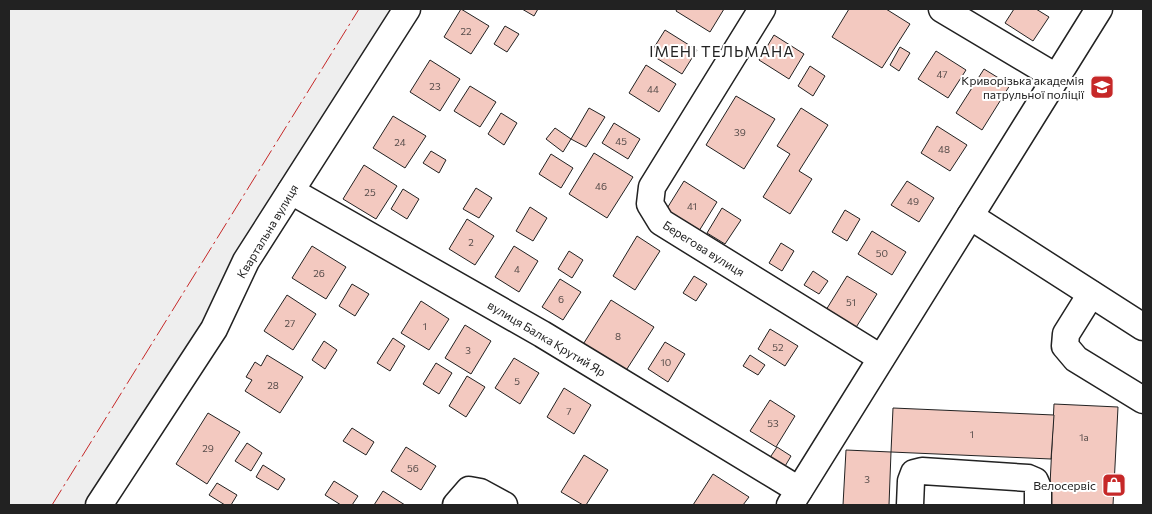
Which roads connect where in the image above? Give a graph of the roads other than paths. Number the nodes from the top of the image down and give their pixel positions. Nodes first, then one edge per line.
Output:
1 (407, 9) edge
2 (762, 9) edge
3 (942, 9) edge
4 (1099, 9) edge
5 (1056, 77) junction
6 (291, 191) junction
7 (970, 216) junction
8 (1091, 294) junction
9 (1143, 327) edge
10 (881, 358) junction
11 (1143, 400) edge
12 (794, 498) edge
13 (99, 505) edge
14 (456, 505) edge
15 (504, 505) edge
16 (910, 505) edge
17 (1038, 505) edge

1 - 6 street, Квартальна вулиця
2 - 10 street, Берегова вулиця
3 - 5 street
4 - 5 street
5 - 7 street
6 - 12 street, вулиця Балка Крутий Яр
6 - 13 street, Квартальна вулиця
7 - 8 street
7 - 10 street
8 - 9 street
8 - 11 street
10 - 12 street
14 - 15 street
16 - 17 street

